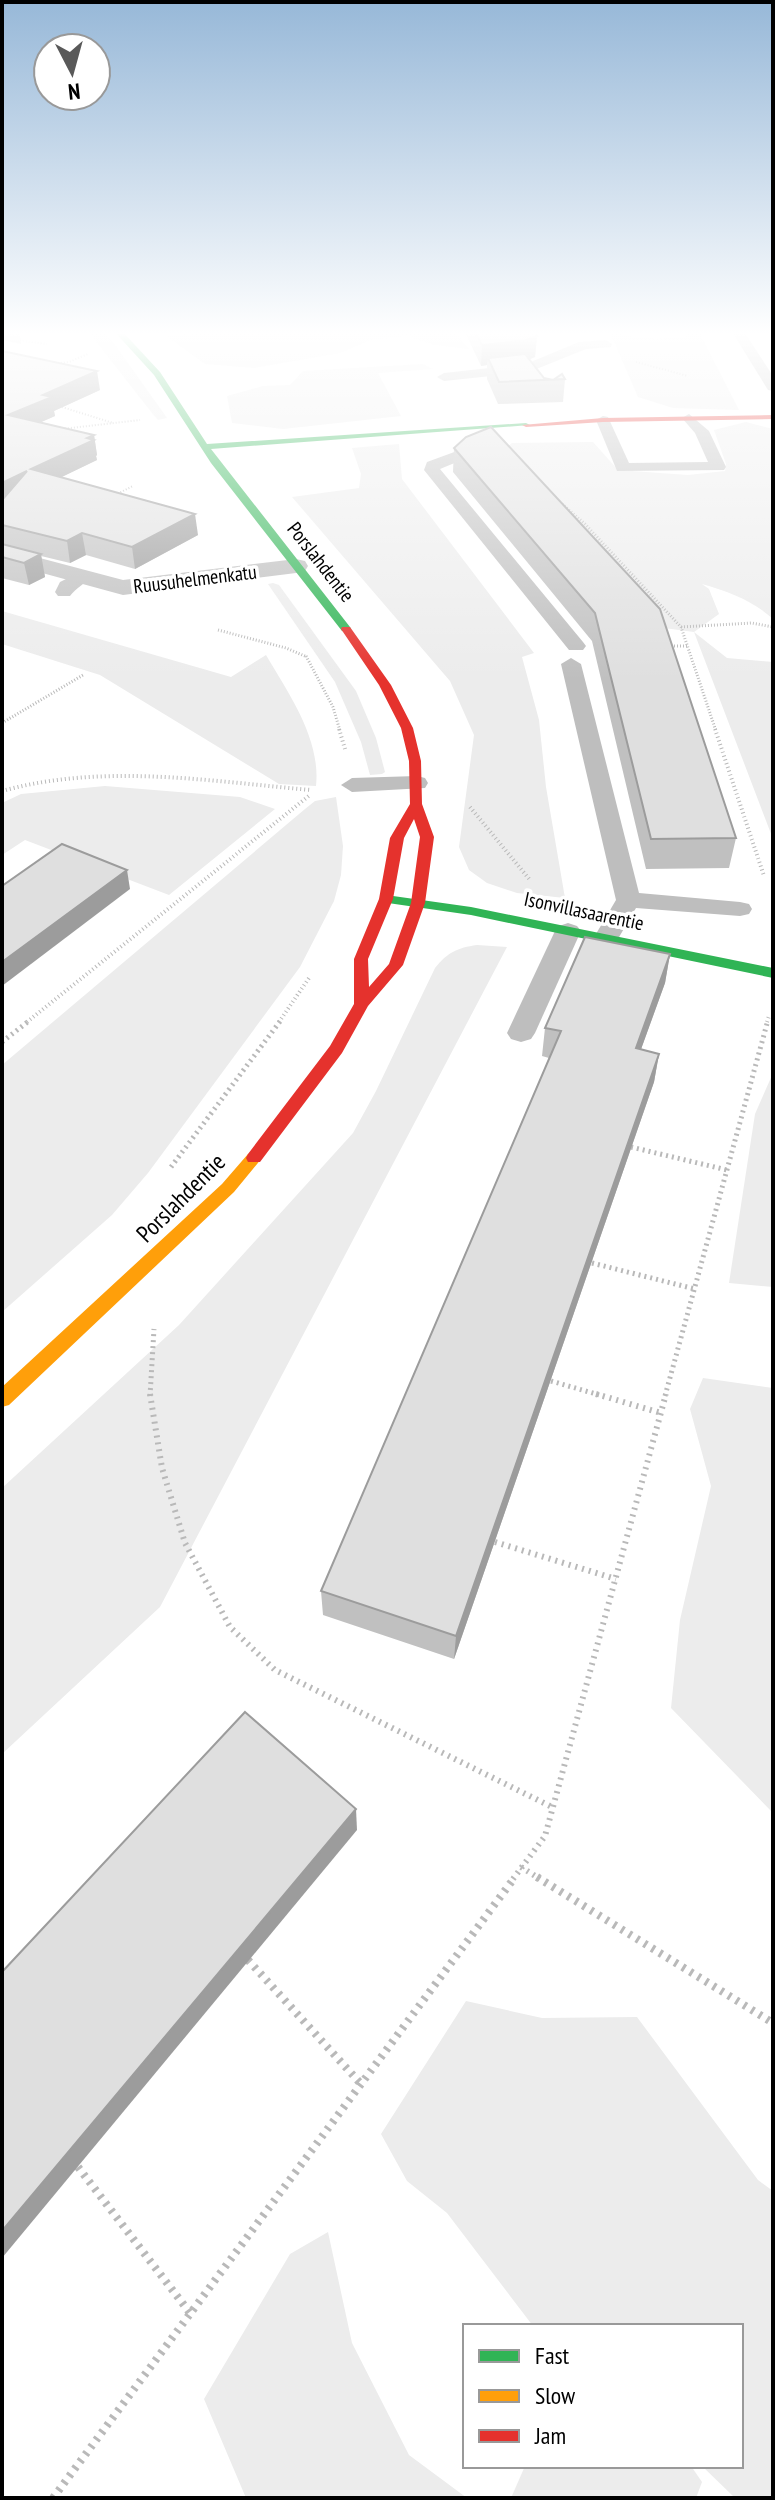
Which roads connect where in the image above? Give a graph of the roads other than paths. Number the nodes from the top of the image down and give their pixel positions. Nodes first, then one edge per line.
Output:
1 (205, 447) joint
2 (210, 447) edge
3 (477, 447) edge
4 (614, 447) edge
5 (709, 447) edge
6 (2, 555) edge
7 (296, 566) junction
8 (352, 785) road end
9 (417, 794) junction
10 (386, 899) junction
11 (628, 900) junction
12 (418, 903) junction
13 (740, 909) dead end
14 (568, 931) junction
15 (606, 939) junction
16 (773, 973) edge
17 (362, 1004) junction
18 (521, 1033) dead end
19 (2, 1399) edge

1 - 2 street
1 - 7 street, Porslahdentie
3 - 11 lane
4 - 5 lane
6 - 7 street, Ruusuhelmenkatu
7 - 9 street, Porslahdentie
8 - 9 lane
9 - 10 street
9 - 12 street, Porslahdentie
10 - 12 street, Isonvillasaarentie
10 - 17 street
11 - 13 lane
11 - 15 lane
12 - 14 street, Isonvillasaarentie
12 - 17 street, Porslahdentie
14 - 15 street, Isonvillasaarentie
14 - 18 lane
15 - 16 street, Isonvillasaarentie
17 - 19 street, Porslahdentie

